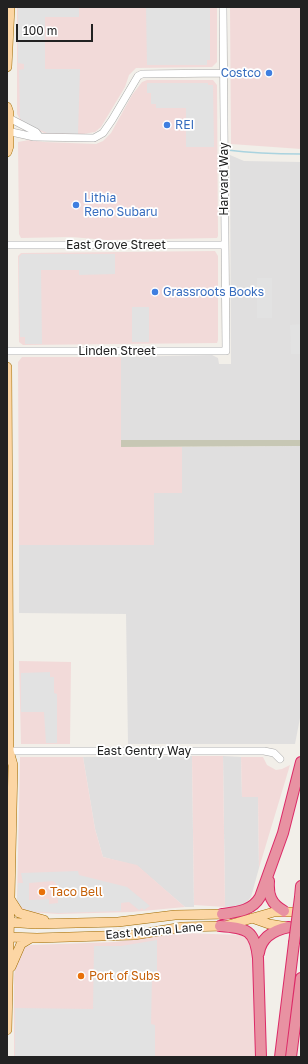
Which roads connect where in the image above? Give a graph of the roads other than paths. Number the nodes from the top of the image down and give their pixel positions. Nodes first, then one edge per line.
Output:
1 (10, 7) edge
2 (223, 7) edge
3 (7, 20) edge
4 (9, 34) junction
5 (7, 67) edge
6 (224, 73) junction
7 (7, 107) edge
8 (9, 118) junction
9 (8, 131) edge
10 (39, 136) junction
11 (7, 152) edge
12 (7, 245) edge
13 (225, 245) junction
14 (7, 351) edge
15 (226, 351) joint
16 (7, 367) edge
17 (8, 589) edge
18 (8, 624) edge
19 (8, 752) edge
20 (280, 759) dead end
21 (301, 762) edge
22 (273, 859) junction
23 (301, 886) edge
24 (10, 898) junction
25 (284, 911) junction
26 (301, 912) edge
27 (222, 914) junction
28 (166, 916) junction
29 (252, 918) junction
30 (8, 922) edge
31 (59, 923) junction
32 (220, 926) junction
33 (289, 927) junction
34 (301, 927) edge
35 (126, 935) junction
36 (8, 937) edge
37 (31, 938) junction
38 (258, 958) junction
39 (8, 978) edge
40 (301, 978) edge
41 (7, 1030) edge
42 (261, 1057) edge
43 (280, 1057) edge
44 (291, 1057) edge

1 - 4 main road
2 - 6 street, Harvard Way
3 - 4 street
4 - 5 main road
6 - 10 street
6 - 13 street, Harvard Way
7 - 8 main road
8 - 9 main road
8 - 10 street
9 - 10 street
9 - 11 main road
12 - 13 street, East Grove Street
13 - 15 street, Harvard Way
14 - 15 street, Linden Street
16 - 17 main road
17 - 18 main road
18 - 19 main road
19 - 20 street, East Gentry Way
19 - 24 main road
21 - 22 highway
22 - 25 highway
22 - 27 highway
23 - 43 highway, bridge
24 - 30 main road
24 - 31 main road
25 - 26 main road, East Moana Lane
25 - 29 main road, East Moana Lane
27 - 28 main road, East Moana Lane
27 - 29 main road, East Moana Lane
28 - 31 main road, East Moana Lane
28 - 35 main road
29 - 32 main road, East Moana Lane
29 - 33 main road, East Moana Lane
30 - 31 main road, East Moana Lane
30 - 36 main road
32 - 35 main road, East Moana Lane
32 - 38 highway
33 - 34 main road, East Moana Lane
33 - 38 highway
35 - 37 main road, East Moana Lane
36 - 37 main road, East Moana Lane
36 - 39 main road
37 - 39 main road
38 - 42 highway
39 - 41 main road
40 - 44 highway

